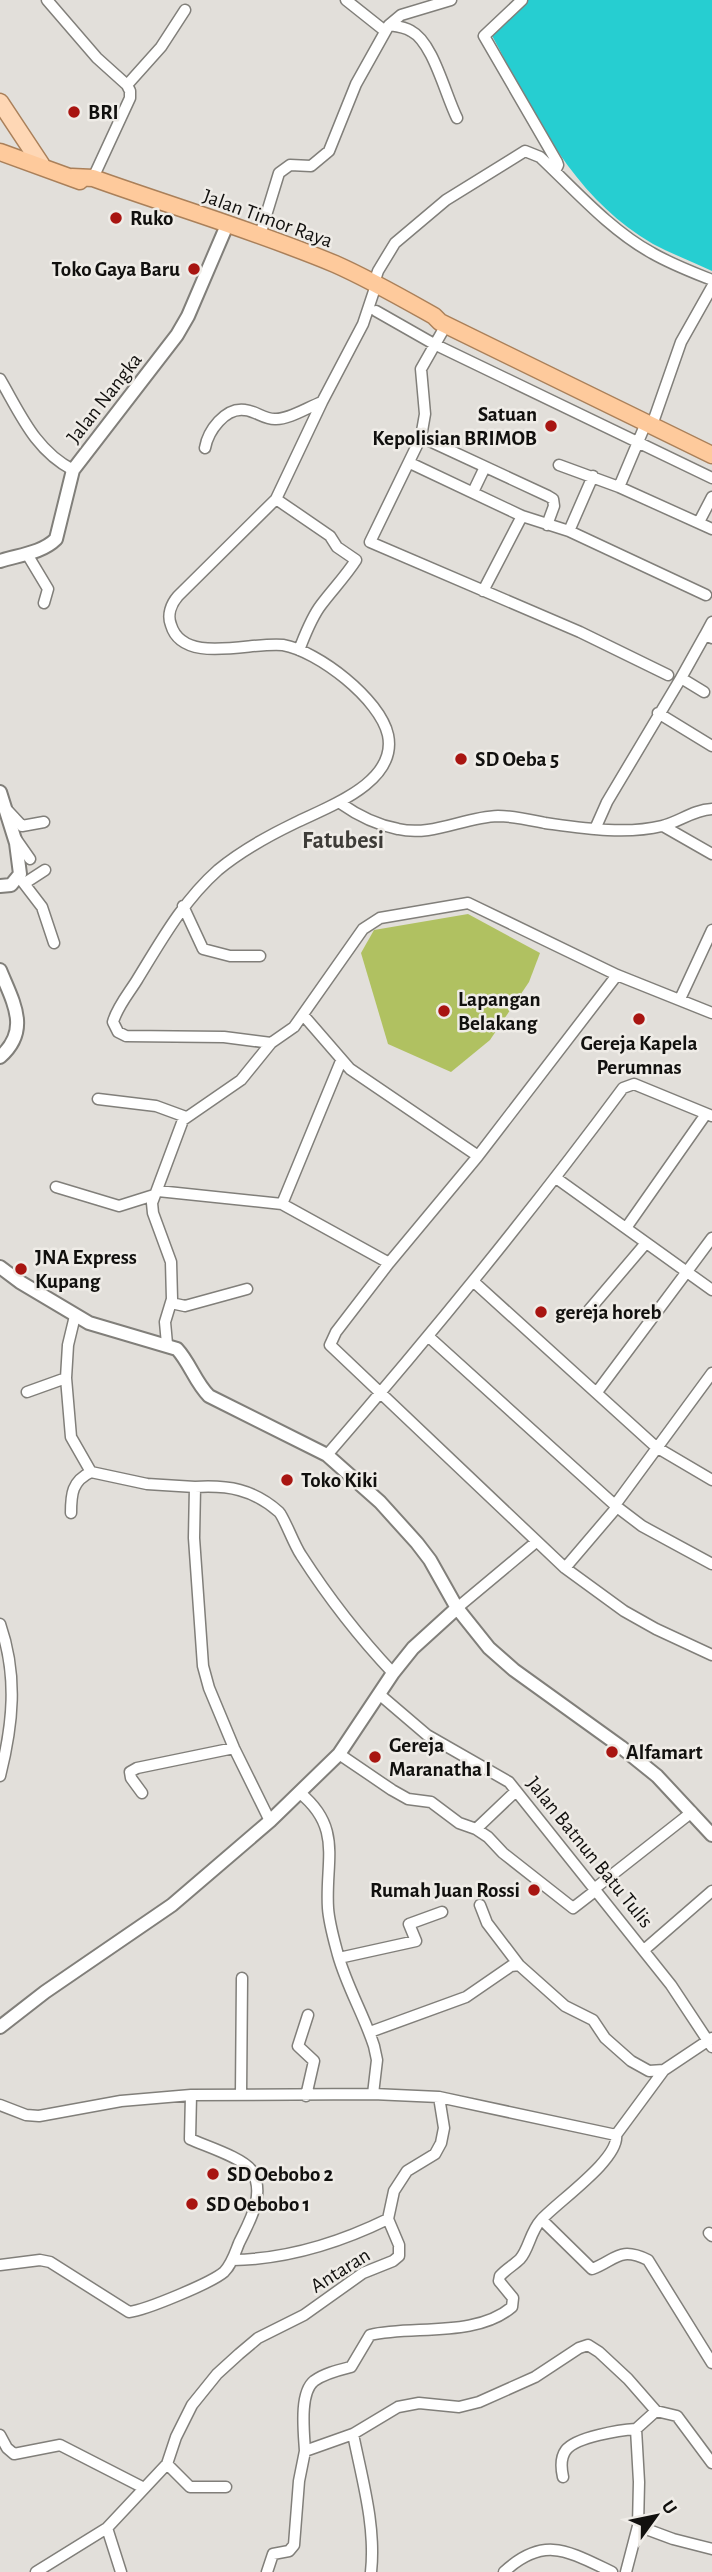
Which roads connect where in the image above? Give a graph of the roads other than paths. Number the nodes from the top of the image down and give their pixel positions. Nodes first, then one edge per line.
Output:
1 (47, 0) edge
2 (346, 0) edge
3 (451, 0) edge
4 (522, 0) edge
5 (185, 10) dead end
6 (387, 28) junction
7 (127, 85) junction
8 (0, 102) edge
9 (457, 118) dead end
10 (0, 152) edge
11 (41, 164) junction
12 (555, 171) junction
13 (72, 177) junction
14 (93, 178) junction
15 (224, 232) junction
16 (260, 235) junction
17 (712, 280) edge
18 (374, 287) junction
19 (712, 287) edge
20 (376, 311) dead end
21 (443, 323) junction
22 (434, 344) junction
23 (0, 379) edge
24 (322, 402) junction
25 (649, 424) junction
26 (421, 437) junction
27 (639, 442) junction
28 (205, 448) dead end
29 (712, 455) edge
30 (410, 463) junction
31 (559, 465) dead end
32 (485, 467) junction
33 (73, 470) junction
34 (593, 476) junction
35 (712, 478) edge
36 (619, 486) junction
37 (473, 492) junction
38 (712, 497) edge
39 (276, 499) junction
40 (522, 516) junction
41 (699, 522) junction
42 (547, 525) junction
43 (712, 528) edge
44 (569, 531) junction
45 (27, 554) junction
46 (0, 561) edge
47 (483, 591) junction
48 (706, 594) dead end
49 (44, 603) dead end
50 (712, 622) edge
51 (708, 636) edge
52 (299, 650) junction
53 (668, 675) dead end
54 (681, 678) junction
55 (704, 692) dead end
56 (658, 713) junction
57 (712, 746) edge
58 (0, 792) edge
59 (340, 803) junction
60 (712, 808) edge
61 (8, 811) junction
62 (44, 822) dead end
63 (663, 826) junction
64 (595, 829) junction
65 (15, 839) junction
66 (712, 855) edge
67 (30, 859) dead end
68 (45, 870) dead end
69 (22, 880) junction
70 (0, 886) edge
71 (183, 906) junction
72 (712, 930) edge
73 (54, 943) dead end
74 (260, 956) dead end
75 (0, 970) edge
76 (617, 975) junction
77 (680, 999) junction
78 (712, 1013) edge
79 (304, 1016) junction
80 (271, 1043) junction
81 (0, 1057) edge
82 (341, 1061) junction
83 (98, 1099) dead end
84 (709, 1115) edge
85 (186, 1117) junction
86 (478, 1156) junction
87 (556, 1178) junction
88 (56, 1187) dead end
89 (156, 1193) junction
90 (282, 1204) junction
91 (626, 1228) junction
92 (712, 1238) edge
93 (646, 1243) junction
94 (389, 1263) junction
95 (0, 1267) edge
96 (686, 1271) junction
97 (474, 1282) junction
98 (247, 1289) dead end
99 (712, 1290) edge
100 (171, 1303) junction
101 (589, 1310) dead end
102 (75, 1316) junction
103 (429, 1337) junction
104 (167, 1344) junction
105 (712, 1373) edge
106 (66, 1378) junction
107 (27, 1392) dead end
108 (597, 1392) junction
109 (380, 1394) junction
110 (656, 1447) junction
111 (327, 1455) junction
112 (91, 1472) junction
113 (712, 1480) edge
114 (195, 1488) junction
115 (616, 1506) junction
116 (71, 1513) dead end
117 (536, 1542) junction
118 (712, 1564) edge
119 (565, 1568) junction
120 (457, 1608) junction
121 (0, 1624) edge
122 (712, 1655) edge
123 (393, 1673) junction
124 (379, 1694) junction
125 (234, 1748) junction
126 (339, 1754) junction
127 (0, 1776) edge
128 (516, 1791) junction
129 (142, 1793) dead end
130 (300, 1793) junction
131 (692, 1812) junction
132 (270, 1821) junction
133 (476, 1829) junction
134 (712, 1835) edge
135 (594, 1890) junction
136 (712, 1891) edge
137 (480, 1905) dead end
138 (442, 1912) dead end
139 (644, 1950) junction
140 (339, 1958) junction
141 (519, 1965) junction
142 (242, 1978) dead end
143 (307, 2015) dead end
144 (0, 2027) edge
145 (370, 2032) junction
146 (711, 2042) edge
147 (664, 2070) junction
148 (373, 2094) junction
149 (191, 2095) junction
150 (241, 2095) junction
151 (306, 2095) junction
152 (439, 2097) junction
153 (0, 2105) edge
154 (616, 2135) junction
155 (388, 2219) junction
156 (541, 2220) junction
157 (233, 2260) junction
158 (0, 2265) edge
159 (712, 2363) edge
160 (656, 2411) junction
161 (636, 2430) junction
162 (353, 2434) junction
163 (0, 2435) edge
164 (305, 2451) junction
165 (712, 2463) edge
166 (167, 2464) junction
167 (563, 2477) dead end
168 (226, 2487) dead end
169 (144, 2488) junction
170 (638, 2526) junction
171 (107, 2528) junction
172 (712, 2549) edge
173 (36, 2572) edge
174 (121, 2572) edge
175 (267, 2572) edge
176 (371, 2572) edge
177 (504, 2572) edge
178 (612, 2572) edge
179 (626, 2572) edge

1 - 7 street
2 - 6 street
3 - 6 street
4 - 12 street
5 - 7 street
6 - 9 street
6 - 16 street
7 - 14 street
8 - 11 main road
10 - 11 highway, Jalan Timor Raya
11 - 13 highway, Jalan Timor Raya
12 - 17 street
12 - 18 street
13 - 14 highway, Jalan Timor Raya
13 - 15 highway, Jalan Timor Raya
14 - 16 highway, Jalan Timor Raya
15 - 18 highway, Jalan Timor Raya
15 - 33 street, Jalan Nangka
16 - 18 highway, Jalan Timor Raya
18 - 21 highway, Jalan Timor Raya
18 - 24 street
19 - 25 street
20 - 22 street
21 - 22 street
21 - 25 highway, Jalan Timor Raya
22 - 26 street
22 - 27 street
23 - 33 street
24 - 28 street
24 - 39 street
25 - 27 street
25 - 29 highway, Jalan Timor Raya
26 - 30 street
26 - 32 street
27 - 35 street
27 - 36 street
30 - 37 street
30 - 47 street
31 - 34 street
32 - 37 street
32 - 42 street
33 - 45 street, Jalan Nangka
34 - 36 street
34 - 44 street
36 - 41 street
37 - 40 street
38 - 41 street
39 - 52 street
39 - 52 street
40 - 42 street
40 - 47 street
41 - 43 street
42 - 44 street
44 - 48 street
45 - 46 street, Jalan Nangka
45 - 49 street
47 - 53 street
50 - 51 street
51 - 54 street
52 - 59 street
54 - 55 street
54 - 56 street
56 - 57 street
56 - 64 street
58 - 61 street
59 - 64 street
59 - 71 street
60 - 63 street
61 - 62 street
61 - 65 street
63 - 64 street
63 - 66 street
65 - 67 street
65 - 69 street
68 - 69 street
69 - 70 street
69 - 73 street
71 - 74 street
71 - 80 street
72 - 77 street
75 - 81 street
76 - 77 street
76 - 79 street
76 - 86 street
77 - 78 street
79 - 80 street
79 - 82 street
80 - 85 street
82 - 86 street
82 - 90 street
83 - 85 street
84 - 87 street
84 - 91 street
85 - 89 street
86 - 94 street
87 - 91 street
87 - 97 street
88 - 89 street
89 - 90 street
89 - 100 street
90 - 94 street
91 - 93 street
92 - 96 street
93 - 96 street
93 - 101 street
94 - 109 street
95 - 102 street
96 - 99 street
96 - 108 street
97 - 103 street
97 - 108 street
98 - 100 street
100 - 104 street
102 - 104 street
102 - 106 street
103 - 109 street
103 - 115 street
104 - 111 street
105 - 110 street
106 - 107 street
106 - 112 street
108 - 110 street
109 - 111 street
109 - 117 street
110 - 113 street
110 - 115 street
111 - 120 street
112 - 114 street
112 - 116 street
114 - 123 street
114 - 125 street
115 - 118 street
115 - 119 street
117 - 119 street
117 - 120 street
119 - 122 street
120 - 123 street
120 - 131 street
121 - 127 street
123 - 124 street
124 - 126 street
124 - 128 street, Jalan Batnun Batu Tulis
125 - 129 street
125 - 132 street
126 - 130 street
126 - 133 street
128 - 133 street
128 - 135 street, Jalan Batnun Batu Tulis
130 - 132 street
130 - 140 street
131 - 134 street
131 - 135 street
132 - 144 street
133 - 135 street
135 - 139 street, Jalan Batnun Batu Tulis
136 - 139 street
137 - 141 street
138 - 140 street
139 - 146 street, Jalan Batnun Batu Tulis
140 - 145 street
141 - 145 street
141 - 147 street
142 - 150 street
143 - 151 street
145 - 148 street
146 - 147 street
147 - 154 street
148 - 151 street
148 - 152 street
149 - 150 street
149 - 153 street
149 - 157 street
150 - 151 street
152 - 154 street
152 - 155 street
154 - 156 street
155 - 157 street
155 - 166 street, Antaran
156 - 159 street
156 - 164 street
157 - 158 street
160 - 161 street
160 - 162 street
160 - 165 street
161 - 167 street
161 - 170 street
162 - 164 street
162 - 176 street
163 - 169 street
164 - 175 street
166 - 168 street
166 - 169 street, Antaran
169 - 171 street, Antaran
170 - 172 street
170 - 179 street
171 - 173 street, Antaran
171 - 174 street
177 - 178 street

